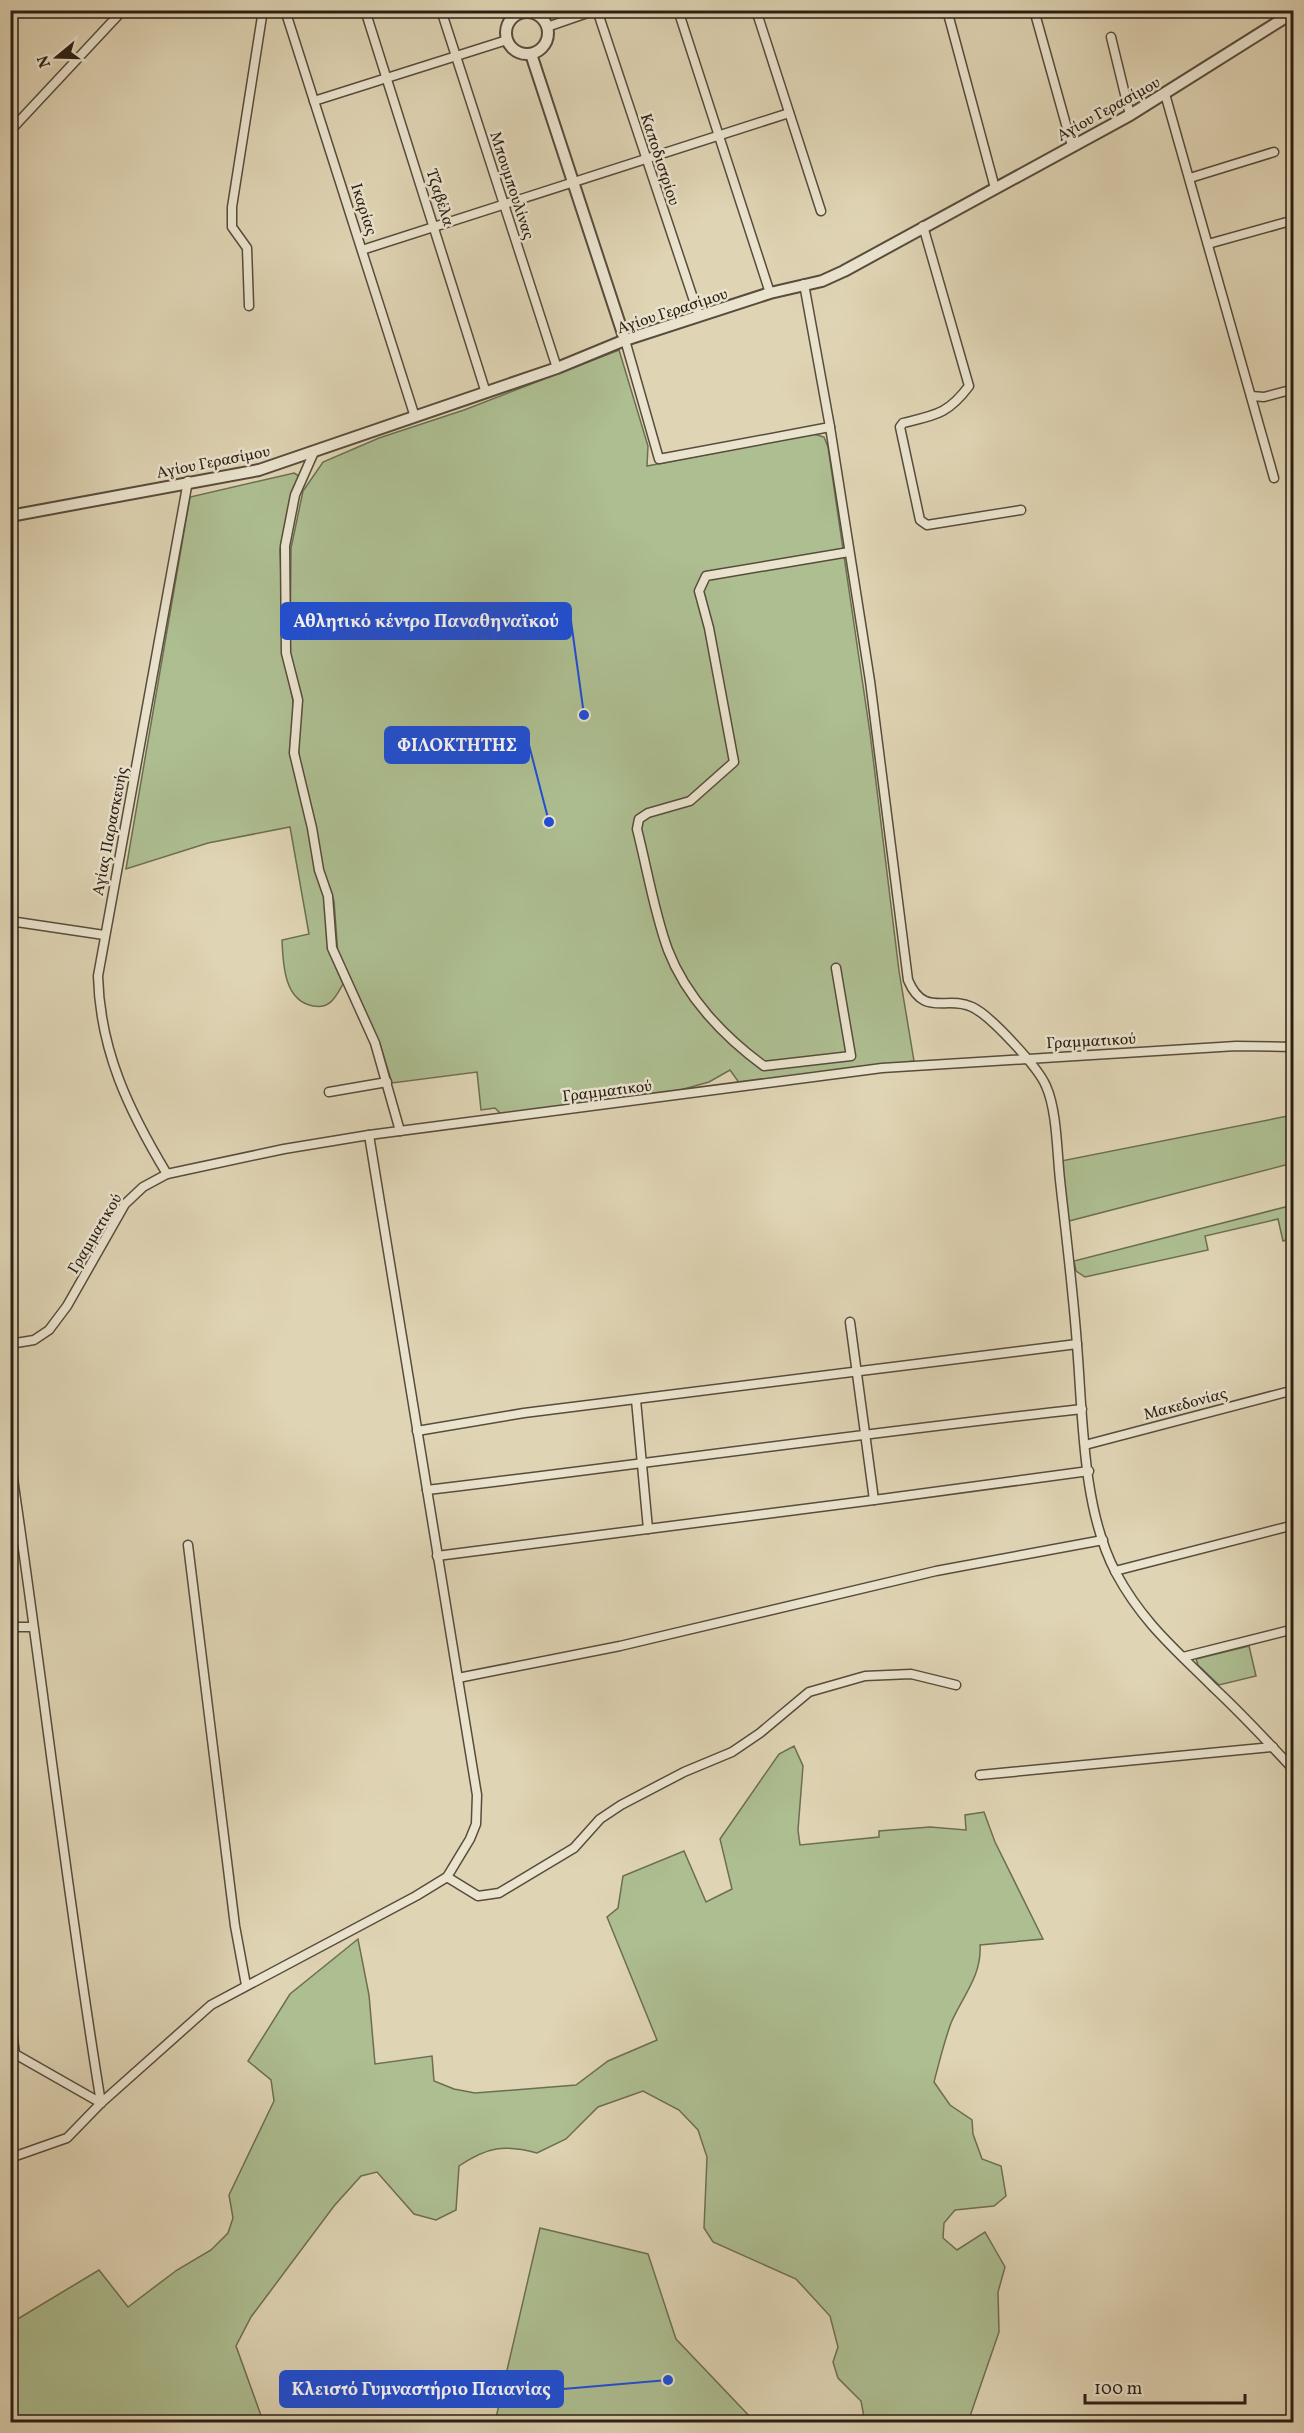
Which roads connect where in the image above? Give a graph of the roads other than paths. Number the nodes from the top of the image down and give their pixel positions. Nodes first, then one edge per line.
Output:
1 (123, 10) edge
2 (263, 10) edge
3 (285, 10) edge
4 (364, 10) edge
5 (441, 10) edge
6 (596, 10) edge
7 (678, 10) edge
8 (756, 10) edge
9 (947, 10) edge
10 (1034, 10) edge
11 (520, 12) edge
12 (1293, 12) edge
13 (547, 27) junction
14 (1111, 37) dead end
15 (507, 40) junction
16 (531, 54) junction
17 (455, 56) junction
18 (387, 76) junction
19 (1165, 93) junction
20 (314, 101) junction
21 (789, 112) junction
22 (1130, 115) junction
23 (10, 131) edge
24 (720, 135) junction
25 (1072, 146) junction
26 (1274, 152) dead end
27 (645, 159) junction
28 (1190, 178) junction
29 (573, 182) junction
30 (995, 188) junction
31 (504, 204) junction
32 (821, 211) dead end
33 (1293, 220) edge
34 (435, 226) junction
35 (923, 226) junction
36 (1208, 244) junction
37 (362, 250) junction
38 (804, 284) junction
39 (771, 293) junction
40 (249, 306) dead end
41 (699, 316) junction
42 (625, 340) junction
43 (557, 368) junction
44 (1293, 389) edge
45 (486, 393) junction
46 (1251, 396) junction
47 (416, 417) junction
48 (830, 427) junction
49 (314, 453) junction
50 (1274, 478) dead end
51 (189, 481) junction
52 (1021, 510) dead end
53 (10, 516) edge
54 (849, 552) junction
55 (10, 921) edge
56 (104, 935) junction
57 (836, 968) dead end
58 (1293, 1047) edge
59 (1027, 1059) junction
60 (387, 1082) junction
61 (329, 1092) dead end
62 (400, 1131) junction
63 (369, 1135) junction
64 (167, 1174) junction
65 (850, 1322) dead end
66 (10, 1344) edge
67 (1077, 1344) junction
68 (857, 1370) junction
69 (1293, 1390) edge
70 (636, 1400) junction
71 (1082, 1409) junction
72 (417, 1431) junction
73 (864, 1433) junction
74 (1085, 1444) junction
75 (10, 1458) edge
76 (642, 1464) junction
77 (1089, 1471) junction
78 (427, 1490) junction
79 (874, 1500) junction
80 (1293, 1525) edge
81 (648, 1529) junction
82 (1103, 1540) junction
83 (188, 1545) dead end
84 (436, 1556) junction
85 (1115, 1571) junction
86 (10, 1627) edge
87 (33, 1627) junction
88 (1293, 1629) edge
89 (1183, 1657) junction
90 (458, 1678) junction
91 (956, 1685) dead end
92 (1273, 1747) junction
93 (1293, 1770) edge
94 (980, 1775) dead end
95 (447, 1877) junction
96 (246, 1985) junction
97 (10, 2017) edge
98 (13, 2053) edge
99 (101, 2103) junction
100 (10, 2158) edge

1 - 23 street
2 - 40 street
3 - 20 street, Ικαρίας
4 - 18 street, Τζαβέλα
5 - 17 street, Μπουμπουλίνας
6 - 13 street
6 - 27 street, Καποδιστρίου
7 - 24 street
8 - 21 street
9 - 30 street
10 - 25 street
11 - 13 street
11 - 15 street
12 - 19 street, Αγίου Γερασίμου
13 - 16 street
14 - 22 street
15 - 16 street
15 - 17 street
16 - 29 street
17 - 18 street
17 - 31 street, Μπουμπουλίνας
18 - 20 street
18 - 34 street, Τζαβέλα
19 - 22 street, Αγίου Γερασίμου
19 - 28 street
20 - 37 street, Ικαρίας
21 - 24 street
21 - 32 street
22 - 25 street, Αγίου Γερασίμου
24 - 27 street
24 - 39 street
25 - 30 street, Αγίου Γερασίμου
26 - 28 street
27 - 29 street
27 - 41 street, Καποδιστρίου
28 - 36 street
29 - 31 street
29 - 42 street
30 - 35 street, Αγίου Γερασίμου
31 - 34 street
31 - 43 street, Μπουμπουλίνας
33 - 36 street
34 - 37 street
34 - 45 street, Τζαβέλα
35 - 38 street, Αγίου Γερασίμου
35 - 52 street
36 - 46 street
37 - 47 street, Ικαρίας
38 - 39 street, Αγίου Γερασίμου
38 - 48 street
39 - 41 street, Αγίου Γερασίμου
41 - 42 street, Αγίου Γερασίμου
42 - 43 street, Αγίου Γερασίμου
42 - 48 street
43 - 45 street, Αγίου Γερασίμου
44 - 46 street
45 - 47 street, Αγίου Γερασίμου
46 - 50 street
47 - 49 street, Αγίου Γερασίμου
48 - 54 street
49 - 51 street, Αγίου Γερασίμου
49 - 60 street
51 - 53 street, Αγίου Γερασίμου
51 - 56 street, Αγίας Παρασκευής
54 - 57 street
54 - 59 street
55 - 56 street
56 - 64 street, Αγίας Παρασκευής
58 - 59 street, Γραμματικού
59 - 62 street, Γραμματικού
59 - 67 street
60 - 61 street
60 - 62 street
62 - 63 street, Γραμματικού
63 - 64 street, Γραμματικού
63 - 72 street
64 - 66 street, Γραμματικού
65 - 68 street
67 - 68 street
67 - 71 street
68 - 70 street
68 - 73 street
69 - 74 street, Μακεδονίας
70 - 72 street
70 - 76 street
71 - 73 street
71 - 74 street
72 - 78 street
73 - 76 street
73 - 79 street
74 - 77 street
75 - 87 street
76 - 78 street
76 - 81 street
77 - 79 street
77 - 82 street
78 - 84 street
79 - 81 street
80 - 85 street
81 - 84 street
82 - 85 street
82 - 90 street
83 - 96 street
84 - 90 street
85 - 89 street
86 - 87 street
87 - 99 street
88 - 89 street
89 - 92 street
90 - 95 street
91 - 95 street
92 - 93 street
92 - 94 street
95 - 96 street
96 - 99 street
97 - 98 street
98 - 99 street
99 - 100 street

